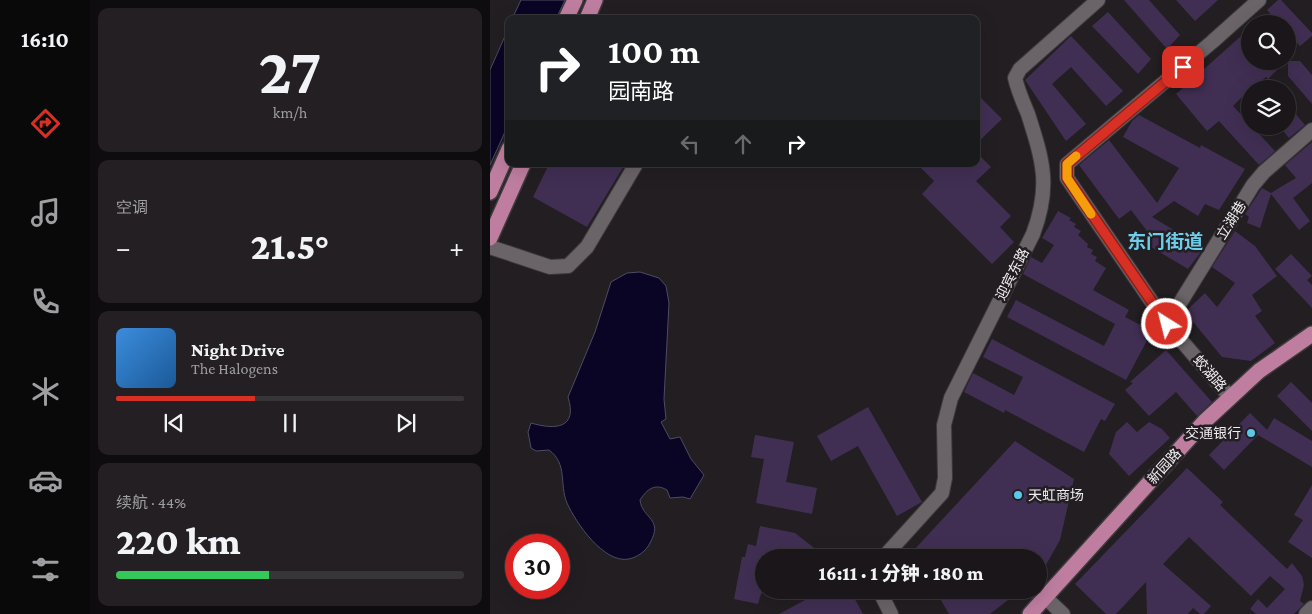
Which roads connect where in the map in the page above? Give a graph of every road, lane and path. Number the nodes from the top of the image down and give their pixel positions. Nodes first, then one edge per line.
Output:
1 (574, 0) edge
2 (595, 0) edge
3 (1098, 0) edge
4 (1259, 0) edge
5 (568, 15) edge
6 (589, 15) edge
7 (1312, 130) edge
8 (505, 158) edge
9 (522, 167) edge
10 (634, 167) edge
11 (490, 192) edge
12 (490, 238) edge
13 (490, 247) edge
14 (1167, 324) junction
15 (1312, 334) edge
16 (1230, 397) junction
17 (891, 549) edge
18 (1047, 597) edge
19 (884, 599) edge
20 (1045, 599) edge
21 (1047, 599) edge
22 (1312, 608) edge
23 (891, 614) edge
24 (1030, 614) edge
25 (1063, 614) edge
26 (1306, 614) edge

1 - 5 main road
2 - 6 main road
3 - 17 street, 迎宾东路
4 - 14 street, 蛟湖路
7 - 14 street, 立湖巷
8 - 11 main road
9 - 12 main road
10 - 13 street
14 - 16 street, 蛟湖路
15 - 16 main road, 新园路
16 - 18 main road, 新园路
19 - 23 street
20 - 24 main road, 新园路
21 - 25 street
22 - 26 street

